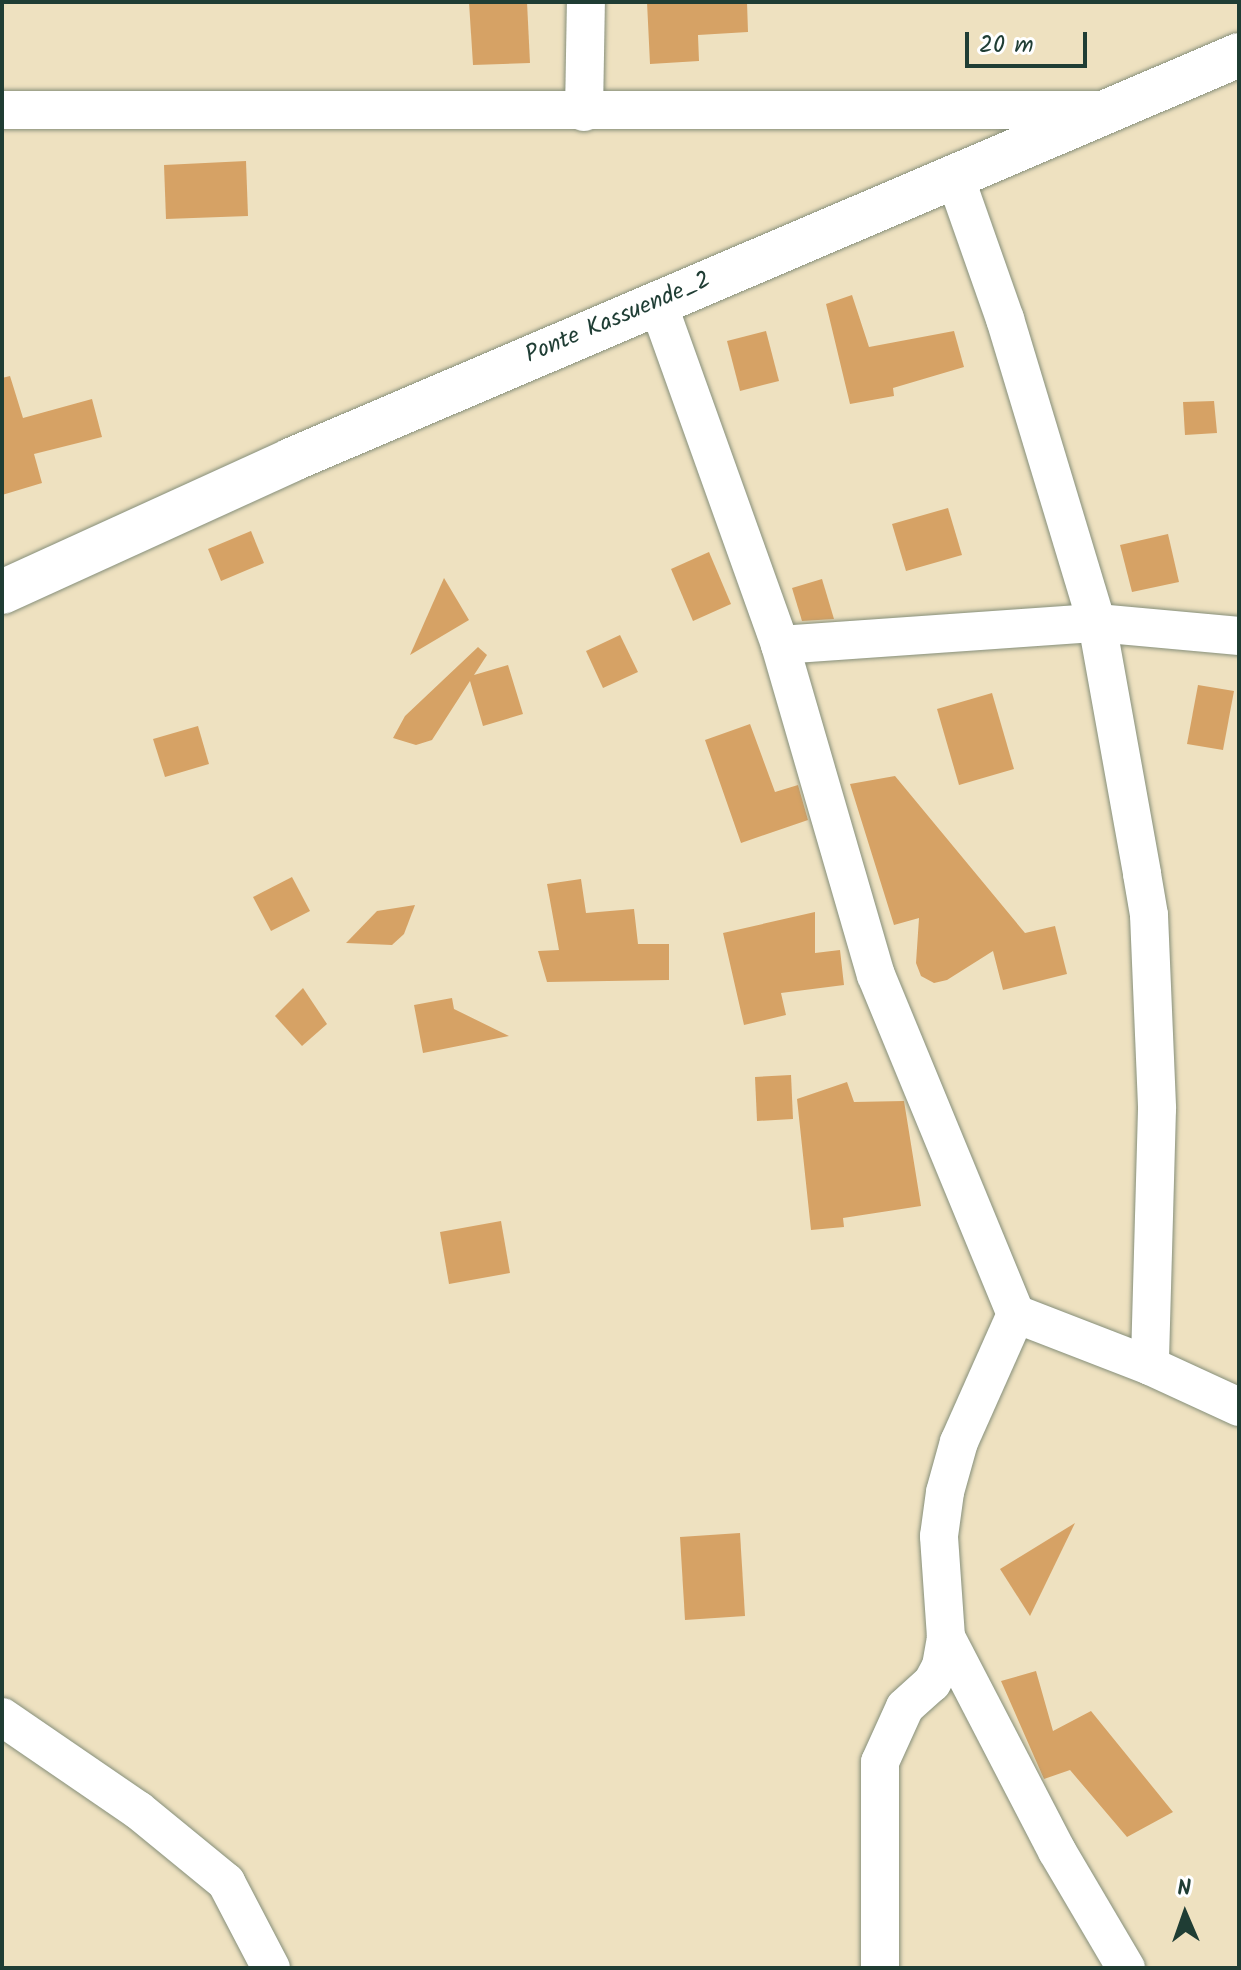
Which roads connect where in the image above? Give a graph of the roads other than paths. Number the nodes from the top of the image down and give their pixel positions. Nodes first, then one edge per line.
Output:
1 (586, 2) edge
2 (1239, 55) edge
3 (2, 110) edge
4 (1116, 110) junction
5 (584, 112) junction
6 (955, 177) junction
7 (657, 301) junction
8 (2, 592) edge
9 (1097, 623) junction
10 (1239, 636) edge
11 (780, 645) junction
12 (1016, 1314) junction
13 (1150, 1366) junction
14 (1239, 1407) edge
15 (946, 1637) junction
16 (2, 1717) edge
17 (271, 1968) edge
18 (880, 1968) edge
19 (1126, 1968) edge

1 - 5 street
2 - 4 highway, Ponte Kassuende_2
3 - 5 street
4 - 5 street
4 - 6 highway, Ponte Kassuende_2
6 - 7 highway, Ponte Kassuende_2
6 - 9 street
7 - 8 highway, Ponte Kassuende_2
7 - 11 street
9 - 10 street
9 - 11 street
9 - 13 street
11 - 12 street
12 - 13 street
12 - 15 street
13 - 14 street
15 - 18 street
15 - 19 street
16 - 17 street

